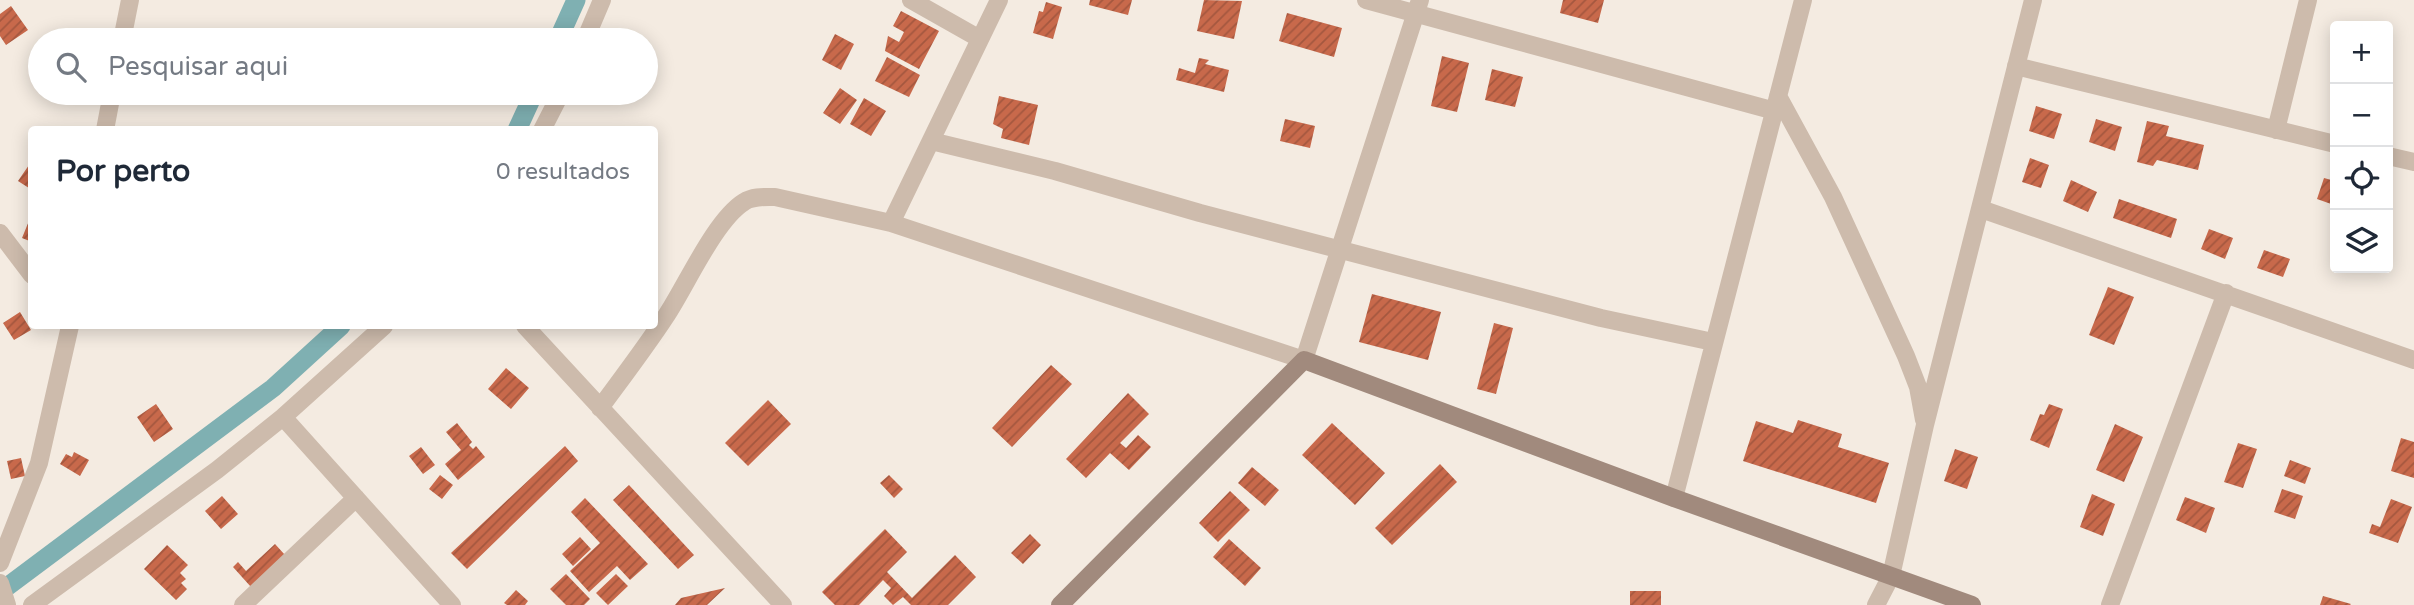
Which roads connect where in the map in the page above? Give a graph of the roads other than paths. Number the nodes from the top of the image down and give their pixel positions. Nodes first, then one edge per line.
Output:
1 (130, 0) edge
2 (603, 0) edge
3 (911, 0) edge
4 (999, 0) edge
5 (1366, 0) edge
6 (1803, 0) edge
7 (2033, 0) edge
8 (2308, 0) edge
9 (1418, 7) edge
10 (124, 28) edge
11 (590, 28) edge
12 (980, 38) junction
13 (2015, 66) junction
14 (1776, 103) junction
15 (110, 105) edge
16 (555, 105) edge
17 (106, 126) edge
18 (544, 126) edge
19 (2276, 130) junction
20 (931, 141) junction
21 (2330, 143) edge
22 (2393, 157) edge
23 (2414, 162) edge
24 (1980, 209) junction
25 (891, 223) junction
26 (0, 233) edge
27 (1339, 250) junction
28 (28, 270) edge
29 (2226, 293) junction
30 (658, 328) edge
31 (70, 329) edge
32 (381, 329) edge
33 (528, 329) edge
34 (657, 329) edge
35 (1713, 342) junction
36 (1304, 360) junction
37 (2414, 360) edge
38 (600, 408) junction
39 (283, 417) junction
40 (1925, 425) junction
41 (356, 498) junction
42 (1674, 498) junction
43 (0, 564) edge
44 (1891, 576) junction
45 (0, 583) edge
46 (6, 605) edge
47 (32, 605) edge
48 (243, 605) edge
49 (452, 605) edge
50 (783, 605) edge
51 (1060, 605) edge
52 (1876, 605) edge
53 (1972, 605) edge
54 (2110, 605) edge

1 - 10 street
2 - 11 street
3 - 12 street
4 - 12 street
5 - 9 street
6 - 14 street
7 - 13 street
8 - 19 street
9 - 14 street
9 - 27 street
12 - 20 street
13 - 19 street
13 - 24 street
14 - 35 street
14 - 40 street
15 - 17 street
16 - 18 street
19 - 21 street
20 - 25 street
20 - 27 street
22 - 23 street
24 - 29 street
24 - 40 street
25 - 30 street
25 - 36 street
26 - 28 street
27 - 35 street
27 - 36 street
29 - 37 street
29 - 54 street
31 - 43 street
32 - 39 street
33 - 38 street
34 - 38 street
35 - 42 street
36 - 42 street
36 - 51 street
38 - 50 street
39 - 41 street
39 - 47 street
40 - 44 street
41 - 48 street
41 - 49 street
42 - 44 street
44 - 52 street
44 - 53 street
45 - 46 street

